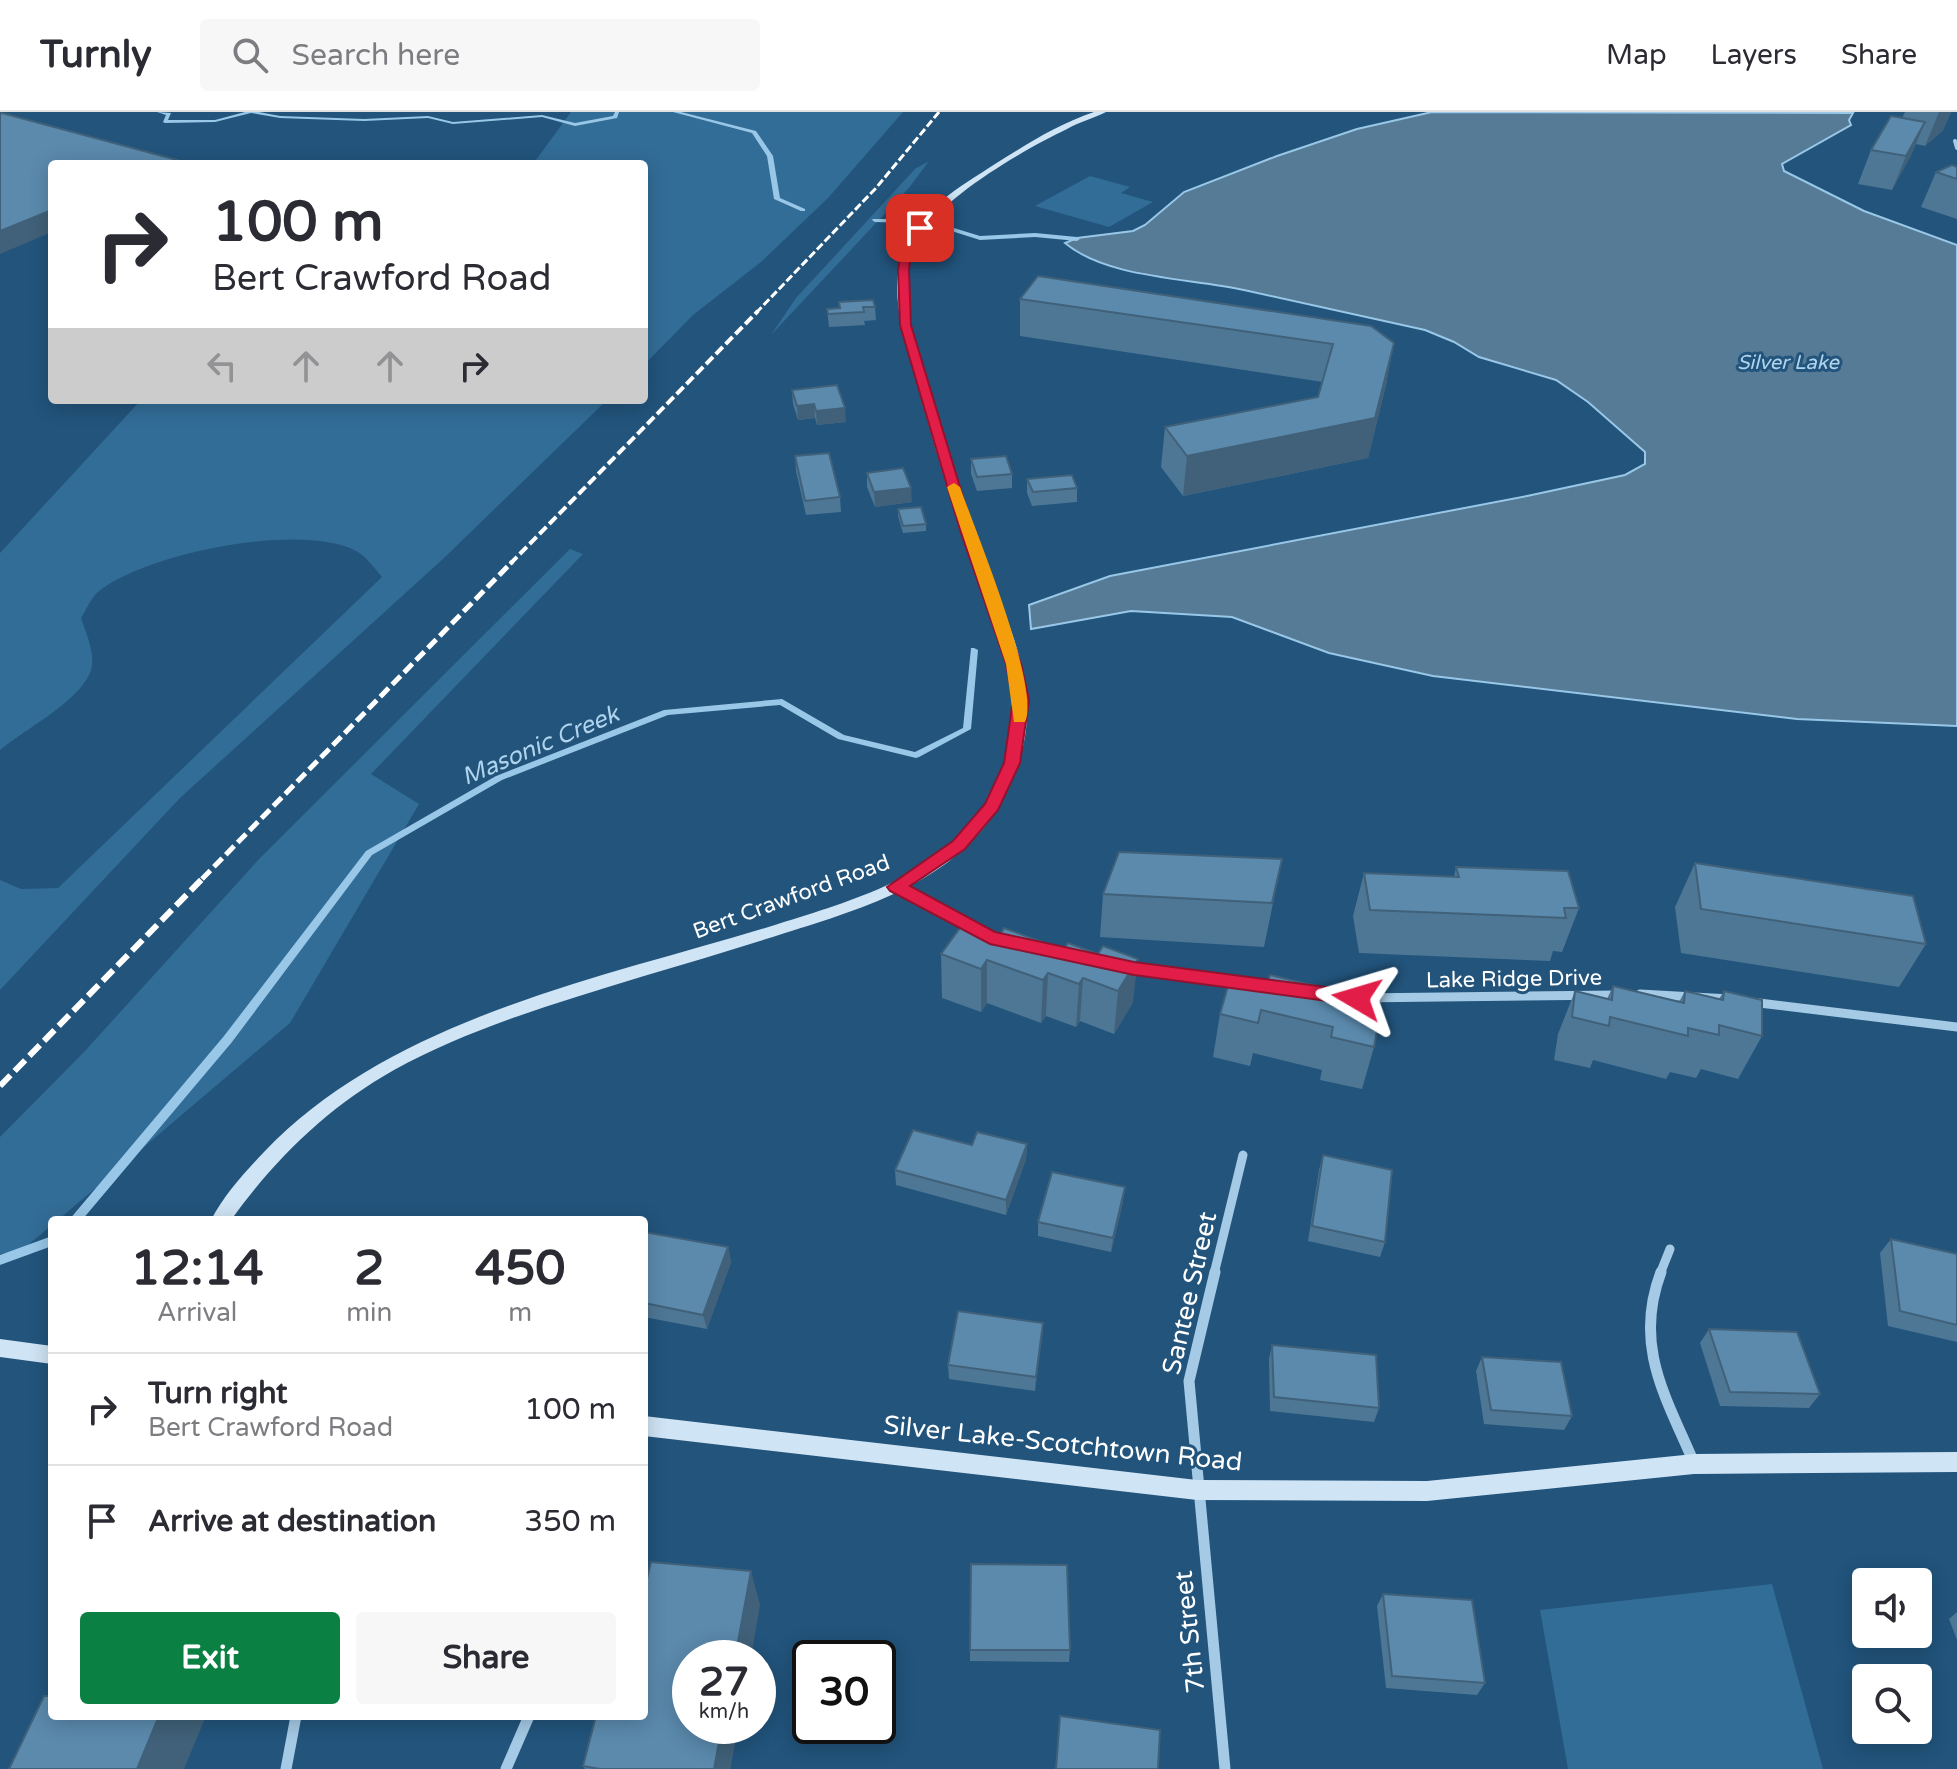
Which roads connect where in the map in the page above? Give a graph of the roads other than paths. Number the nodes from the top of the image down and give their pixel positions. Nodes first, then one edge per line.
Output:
1 (1102, 112) edge
2 (1955, 141) edge
3 (1957, 148) edge
4 (896, 887) junction
5 (990, 938) edge
6 (1119, 966) edge
7 (1282, 988) edge
8 (1327, 994) edge
9 (1957, 1027) edge
10 (1243, 1155) dead end
11 (223, 1216) edge
12 (1670, 1249) dead end
13 (0, 1348) edge
14 (48, 1354) edge
15 (648, 1426) edge
16 (1957, 1462) edge
17 (1694, 1464) junction
18 (1197, 1490) junction
19 (295, 1720) edge
20 (527, 1720) edge
21 (286, 1769) edge
22 (506, 1769) edge
23 (1225, 1769) edge

1 - 4 street, Bert Crawford Road
2 - 3 street
4 - 5 street
4 - 11 street, Bert Crawford Road
6 - 7 street
8 - 9 street, Lake Ridge Drive
10 - 18 street, Santee Street
12 - 17 street
13 - 14 street
15 - 18 street, Silver Lake-Scotchtown Road
16 - 17 street, Silver Lake-Scotchtown Road
17 - 18 street, Silver Lake-Scotchtown Road
18 - 23 street, 7th Street
19 - 21 street
20 - 22 street

